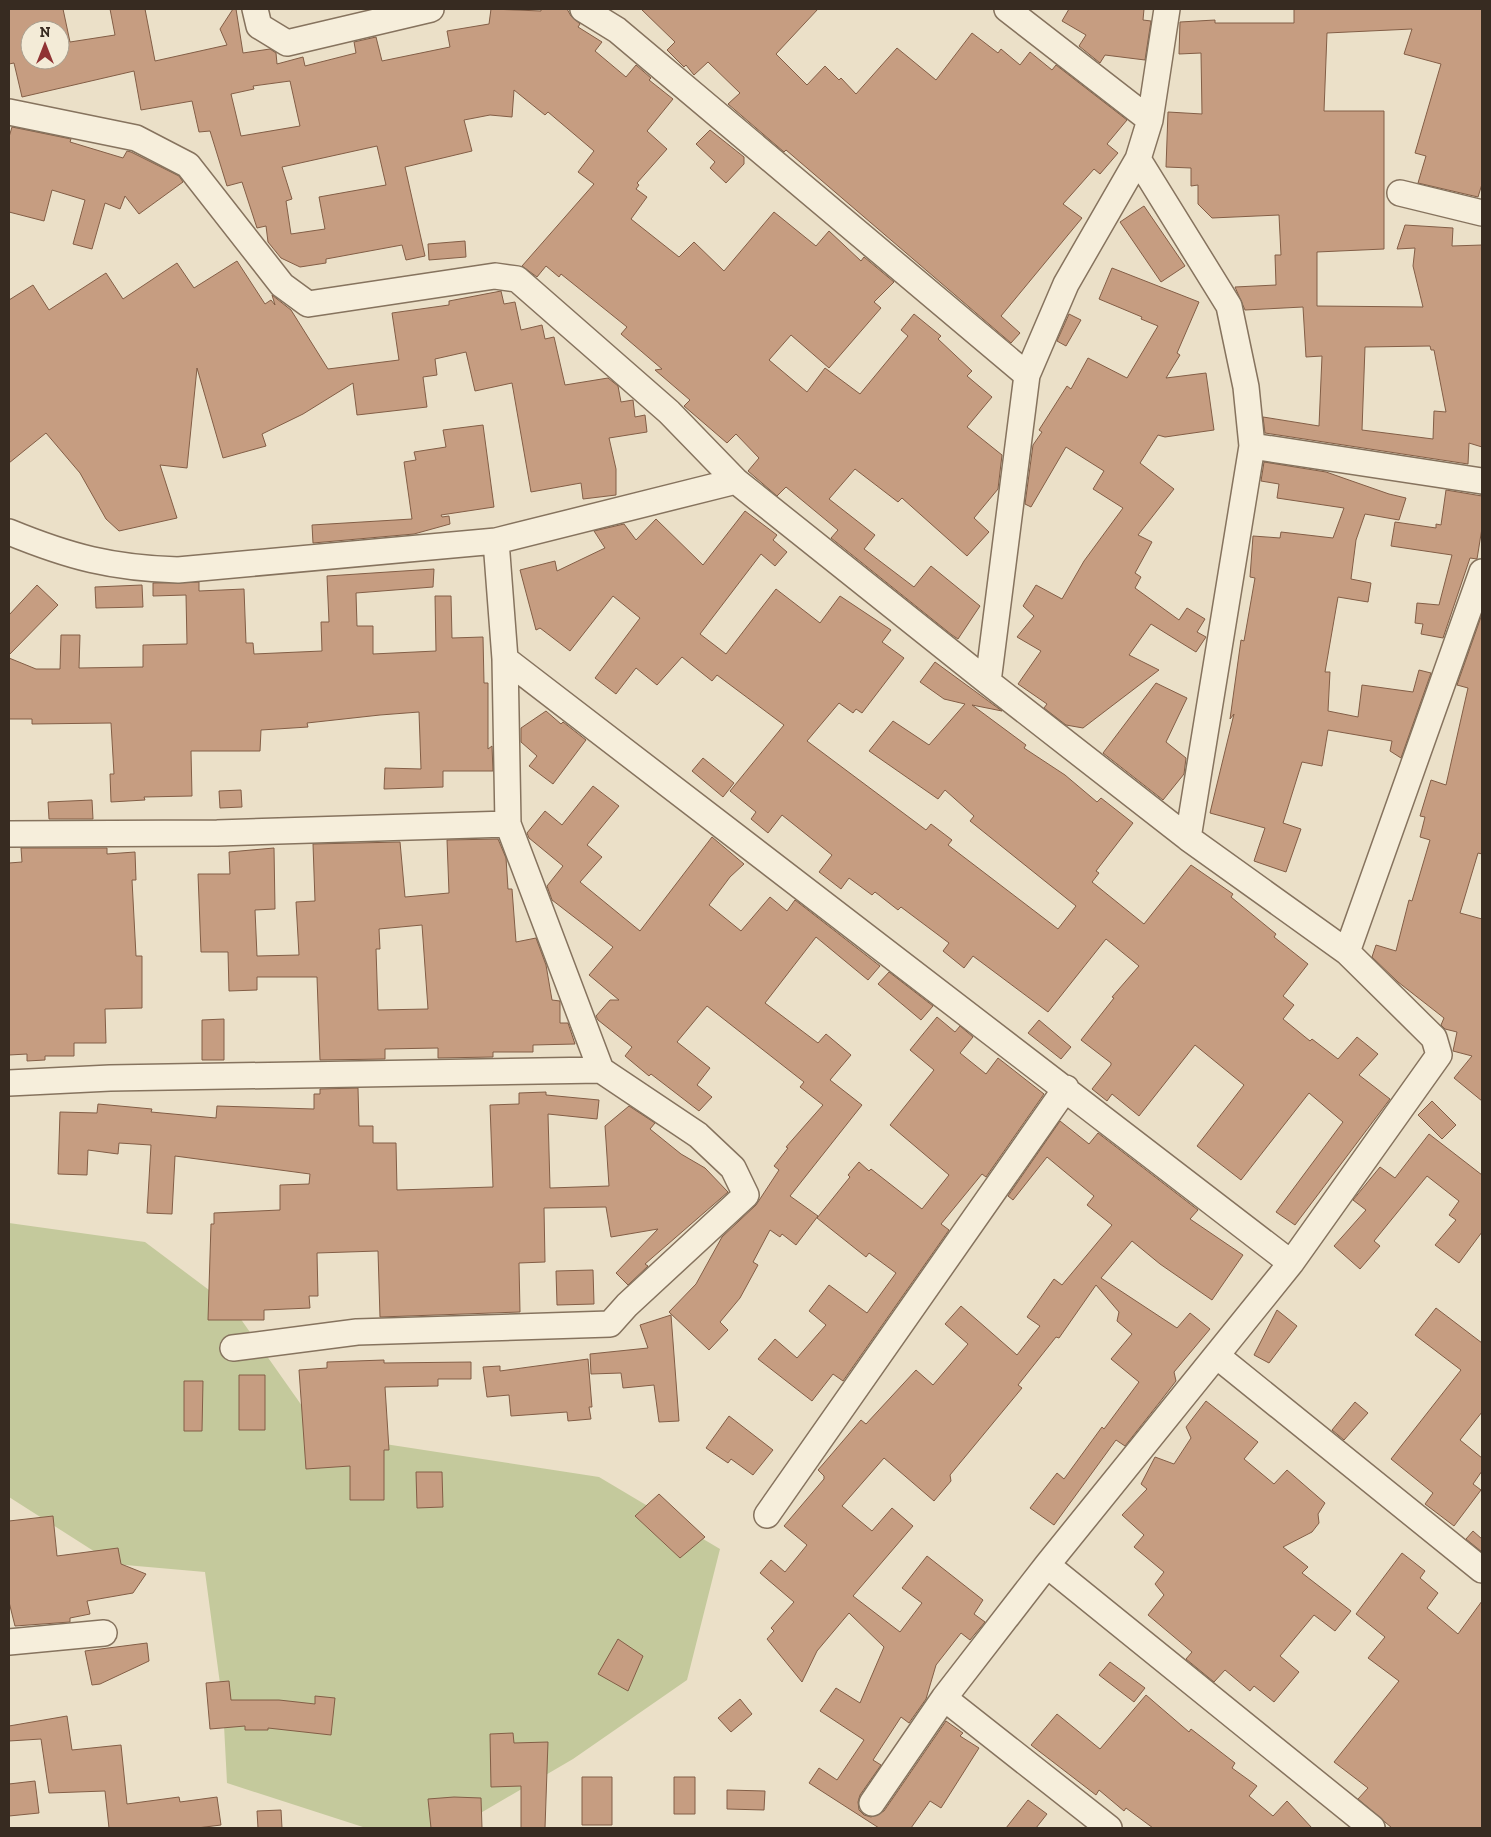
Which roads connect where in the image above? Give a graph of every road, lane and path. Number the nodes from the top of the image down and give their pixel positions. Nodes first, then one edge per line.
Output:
1 (254, 9) edge
2 (431, 9) edge
3 (583, 9) edge
4 (1006, 9) edge
5 (1167, 9) edge
6 (9, 112) edge
7 (1150, 120) junction
8 (1138, 160) junction
9 (1400, 193) dead end
10 (1482, 213) edge
11 (1027, 375) junction
12 (1252, 446) junction
13 (736, 481) junction
14 (1482, 482) edge
15 (9, 532) edge
16 (496, 541) junction
17 (1482, 572) edge
18 (505, 659) junction
19 (988, 682) junction
20 (508, 824) junction
21 (9, 834) edge
22 (1188, 838) junction
23 (1347, 952) junction
24 (601, 1070) junction
25 (9, 1083) edge
26 (1066, 1088) junction
27 (1291, 1262) junction
28 (233, 1348) dead end
29 (1217, 1356) junction
30 (768, 1515) dead end
31 (1047, 1565) junction
32 (1482, 1570) edge
33 (104, 1633) dead end
34 (9, 1642) edge
35 (944, 1698) junction
36 (872, 1803) dead end
37 (1109, 1828) edge
38 (1372, 1828) edge

1 - 2 street
3 - 11 street
4 - 7 street
5 - 7 street
6 - 13 street
7 - 8 street
8 - 11 street
8 - 12 street
9 - 10 street
11 - 19 street
12 - 14 street
12 - 22 street
13 - 16 street
13 - 19 street
15 - 16 street
16 - 18 street
17 - 23 street
18 - 20 street
18 - 26 street
19 - 22 street
20 - 21 street
20 - 24 street
22 - 23 street
23 - 27 street
24 - 25 street
24 - 28 street
26 - 27 street
26 - 30 street
27 - 29 street
29 - 31 street
29 - 32 street
31 - 35 street
31 - 38 street
33 - 34 street
35 - 36 street
35 - 37 street

